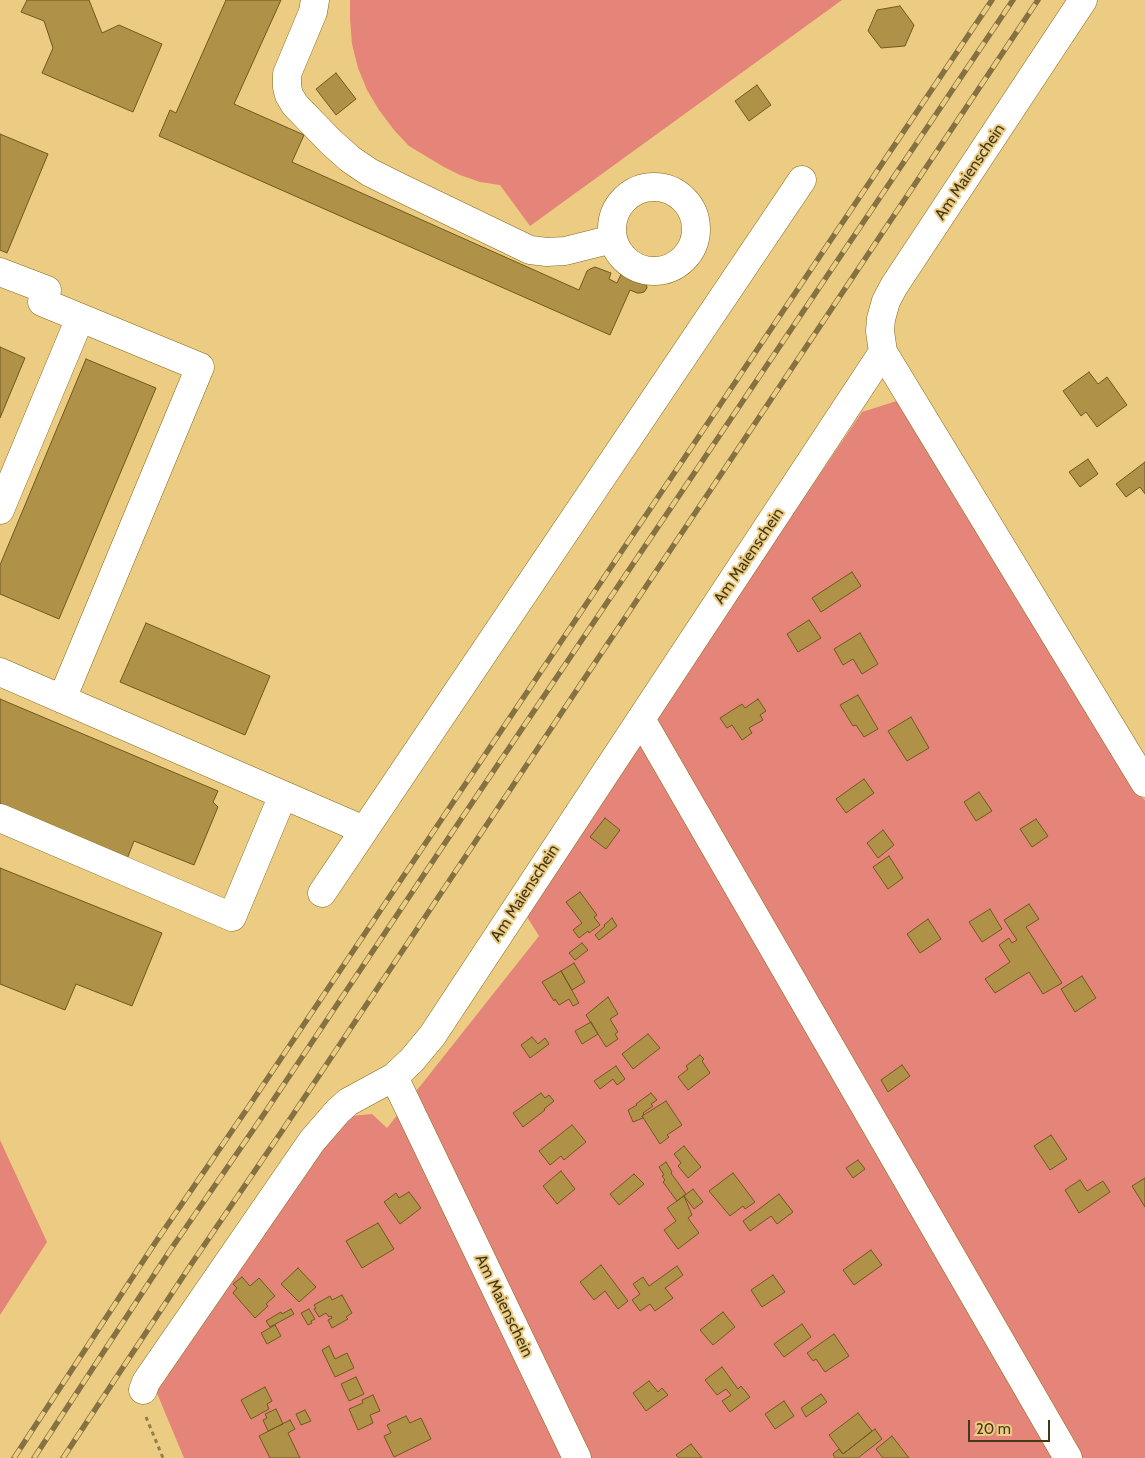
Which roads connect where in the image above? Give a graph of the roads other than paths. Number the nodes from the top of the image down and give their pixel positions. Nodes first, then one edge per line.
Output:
1 (315, 0) edge
2 (1084, 0) edge
3 (802, 180) dead end
4 (613, 239) dead end
5 (0, 272) edge
6 (80, 318) junction
7 (883, 352) junction
8 (0, 510) edge
9 (0, 672) edge
10 (62, 699) junction
11 (641, 719) junction
12 (1145, 783) edge
13 (283, 795) junction
14 (0, 818) edge
15 (364, 830) junction
16 (322, 893) dead end
17 (394, 1077) junction
18 (143, 1390) road end
19 (577, 1458) edge
20 (1068, 1458) edge

1 - 4 street
2 - 7 street, Am Maienschein
3 - 15 street
5 - 6 street
6 - 8 street
6 - 10 street
7 - 11 street, Am Maienschein
7 - 12 street, Am Maienschein
9 - 10 street
10 - 13 street
11 - 17 street, Am Maienschein
11 - 20 street
13 - 14 street
13 - 15 street
15 - 16 street
17 - 18 street
17 - 19 street, Am Maienschein

